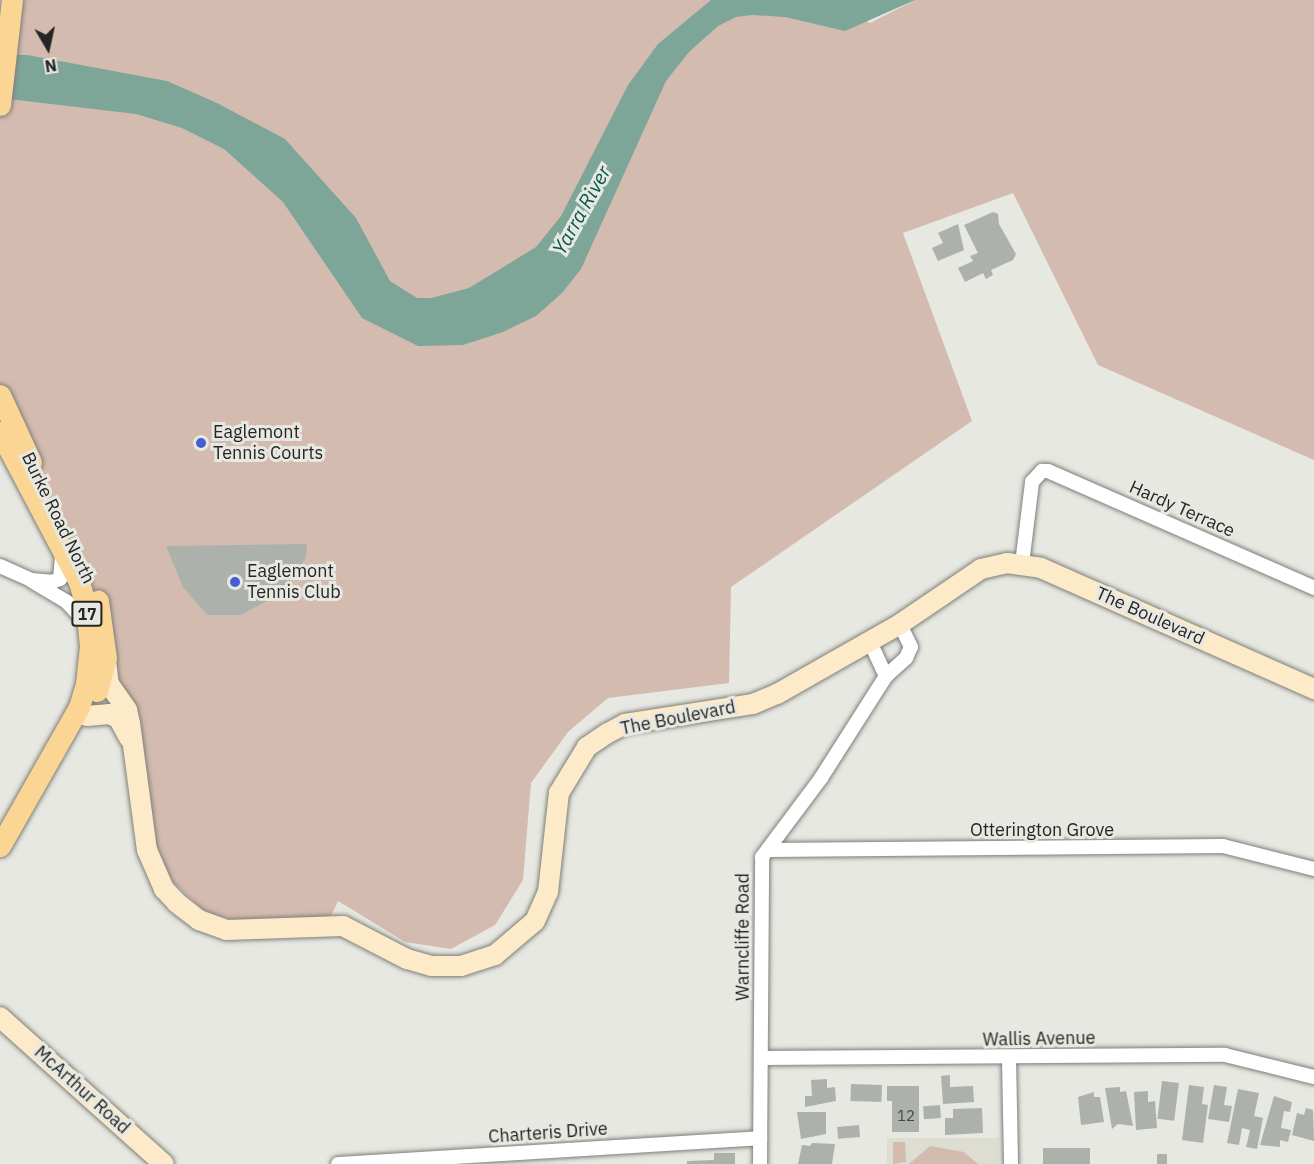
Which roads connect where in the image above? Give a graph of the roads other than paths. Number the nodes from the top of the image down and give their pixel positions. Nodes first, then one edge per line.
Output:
1 (12, 0) edge
2 (0, 105) edge
3 (0, 395) edge
4 (0, 432) edge
5 (60, 547) junction
6 (1022, 564) junction
7 (0, 566) edge
8 (31, 580) junction
9 (1314, 588) edge
10 (900, 624) junction
11 (88, 626) junction
12 (870, 642) junction
13 (106, 658) junction
14 (886, 676) junction
15 (1314, 689) edge
16 (87, 716) junction
17 (131, 740) junction
18 (27, 802) junction
19 (0, 846) edge
20 (768, 850) junction
21 (1314, 869) edge
22 (0, 1017) edge
23 (762, 1058) junction
24 (1009, 1058) junction
25 (1314, 1077) edge
26 (760, 1138) junction
27 (164, 1164) edge
28 (338, 1164) edge
29 (760, 1164) edge
30 (1011, 1164) edge

1 - 2 main road
3 - 13 main road, Burke Road North / 17
4 - 5 main road, Burke Road North / 17
5 - 8 street
5 - 11 main road, Burke Road North / 17
6 - 9 street, Hardy Terrace
6 - 10 street, The Boulevard
6 - 15 street, The Boulevard
7 - 8 street
8 - 11 street
10 - 12 street, The Boulevard
10 - 14 street, Warncliffe Road
11 - 18 main road, Burke Road North / 17
12 - 14 street
12 - 17 street, The Boulevard
13 - 16 main road, Burke Road North / 17
13 - 17 street, The Boulevard
14 - 20 street, Warncliffe Road
16 - 17 street, The Boulevard
16 - 18 main road, Burke Road North / 17
18 - 19 main road, Burke Road North / 17
20 - 21 street, Otterington Grove
20 - 23 street, Warncliffe Road
22 - 27 street, McArthur Road
23 - 24 street, Wallis Avenue
23 - 26 street, Warncliffe Road
24 - 25 street, Wallis Avenue
24 - 30 street
26 - 28 street, Charteris Drive
26 - 29 street, Warncliffe Road

